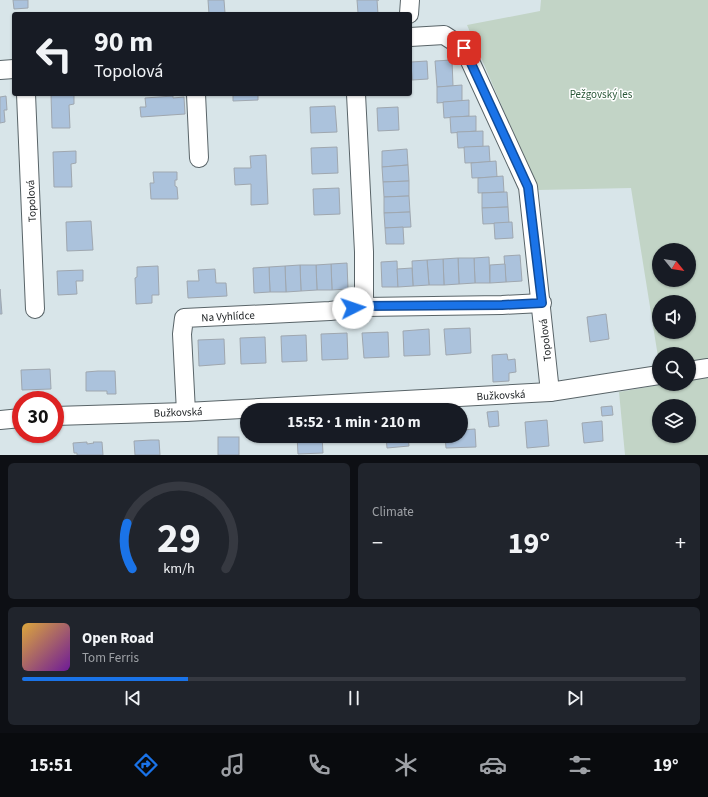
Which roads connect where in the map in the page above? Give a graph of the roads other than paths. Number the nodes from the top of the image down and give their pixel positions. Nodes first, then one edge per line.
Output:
1 (410, 0) edge
2 (409, 12) edge
3 (412, 37) edge
4 (12, 69) edge
5 (0, 70) edge
6 (26, 96) edge
7 (196, 96) edge
8 (356, 96) edge
9 (199, 158) dead end
10 (542, 303) junction
11 (364, 306) junction
12 (35, 309) dead end
13 (708, 368) edge
14 (696, 370) edge
15 (652, 376) edge
16 (550, 392) junction
17 (186, 412) junction
18 (64, 416) edge
19 (12, 419) edge
20 (0, 420) edge

1 - 2 street
3 - 10 street, Topolová
4 - 5 street
6 - 12 street, Topolová
7 - 9 street
8 - 11 street
10 - 11 street, Na Vyhlídce
10 - 16 street, Topolová
11 - 17 street, Na Vyhlídce
13 - 14 street
15 - 16 street, Bužkovská
16 - 17 street, Bužkovská
17 - 18 street, Bužkovská
19 - 20 street

